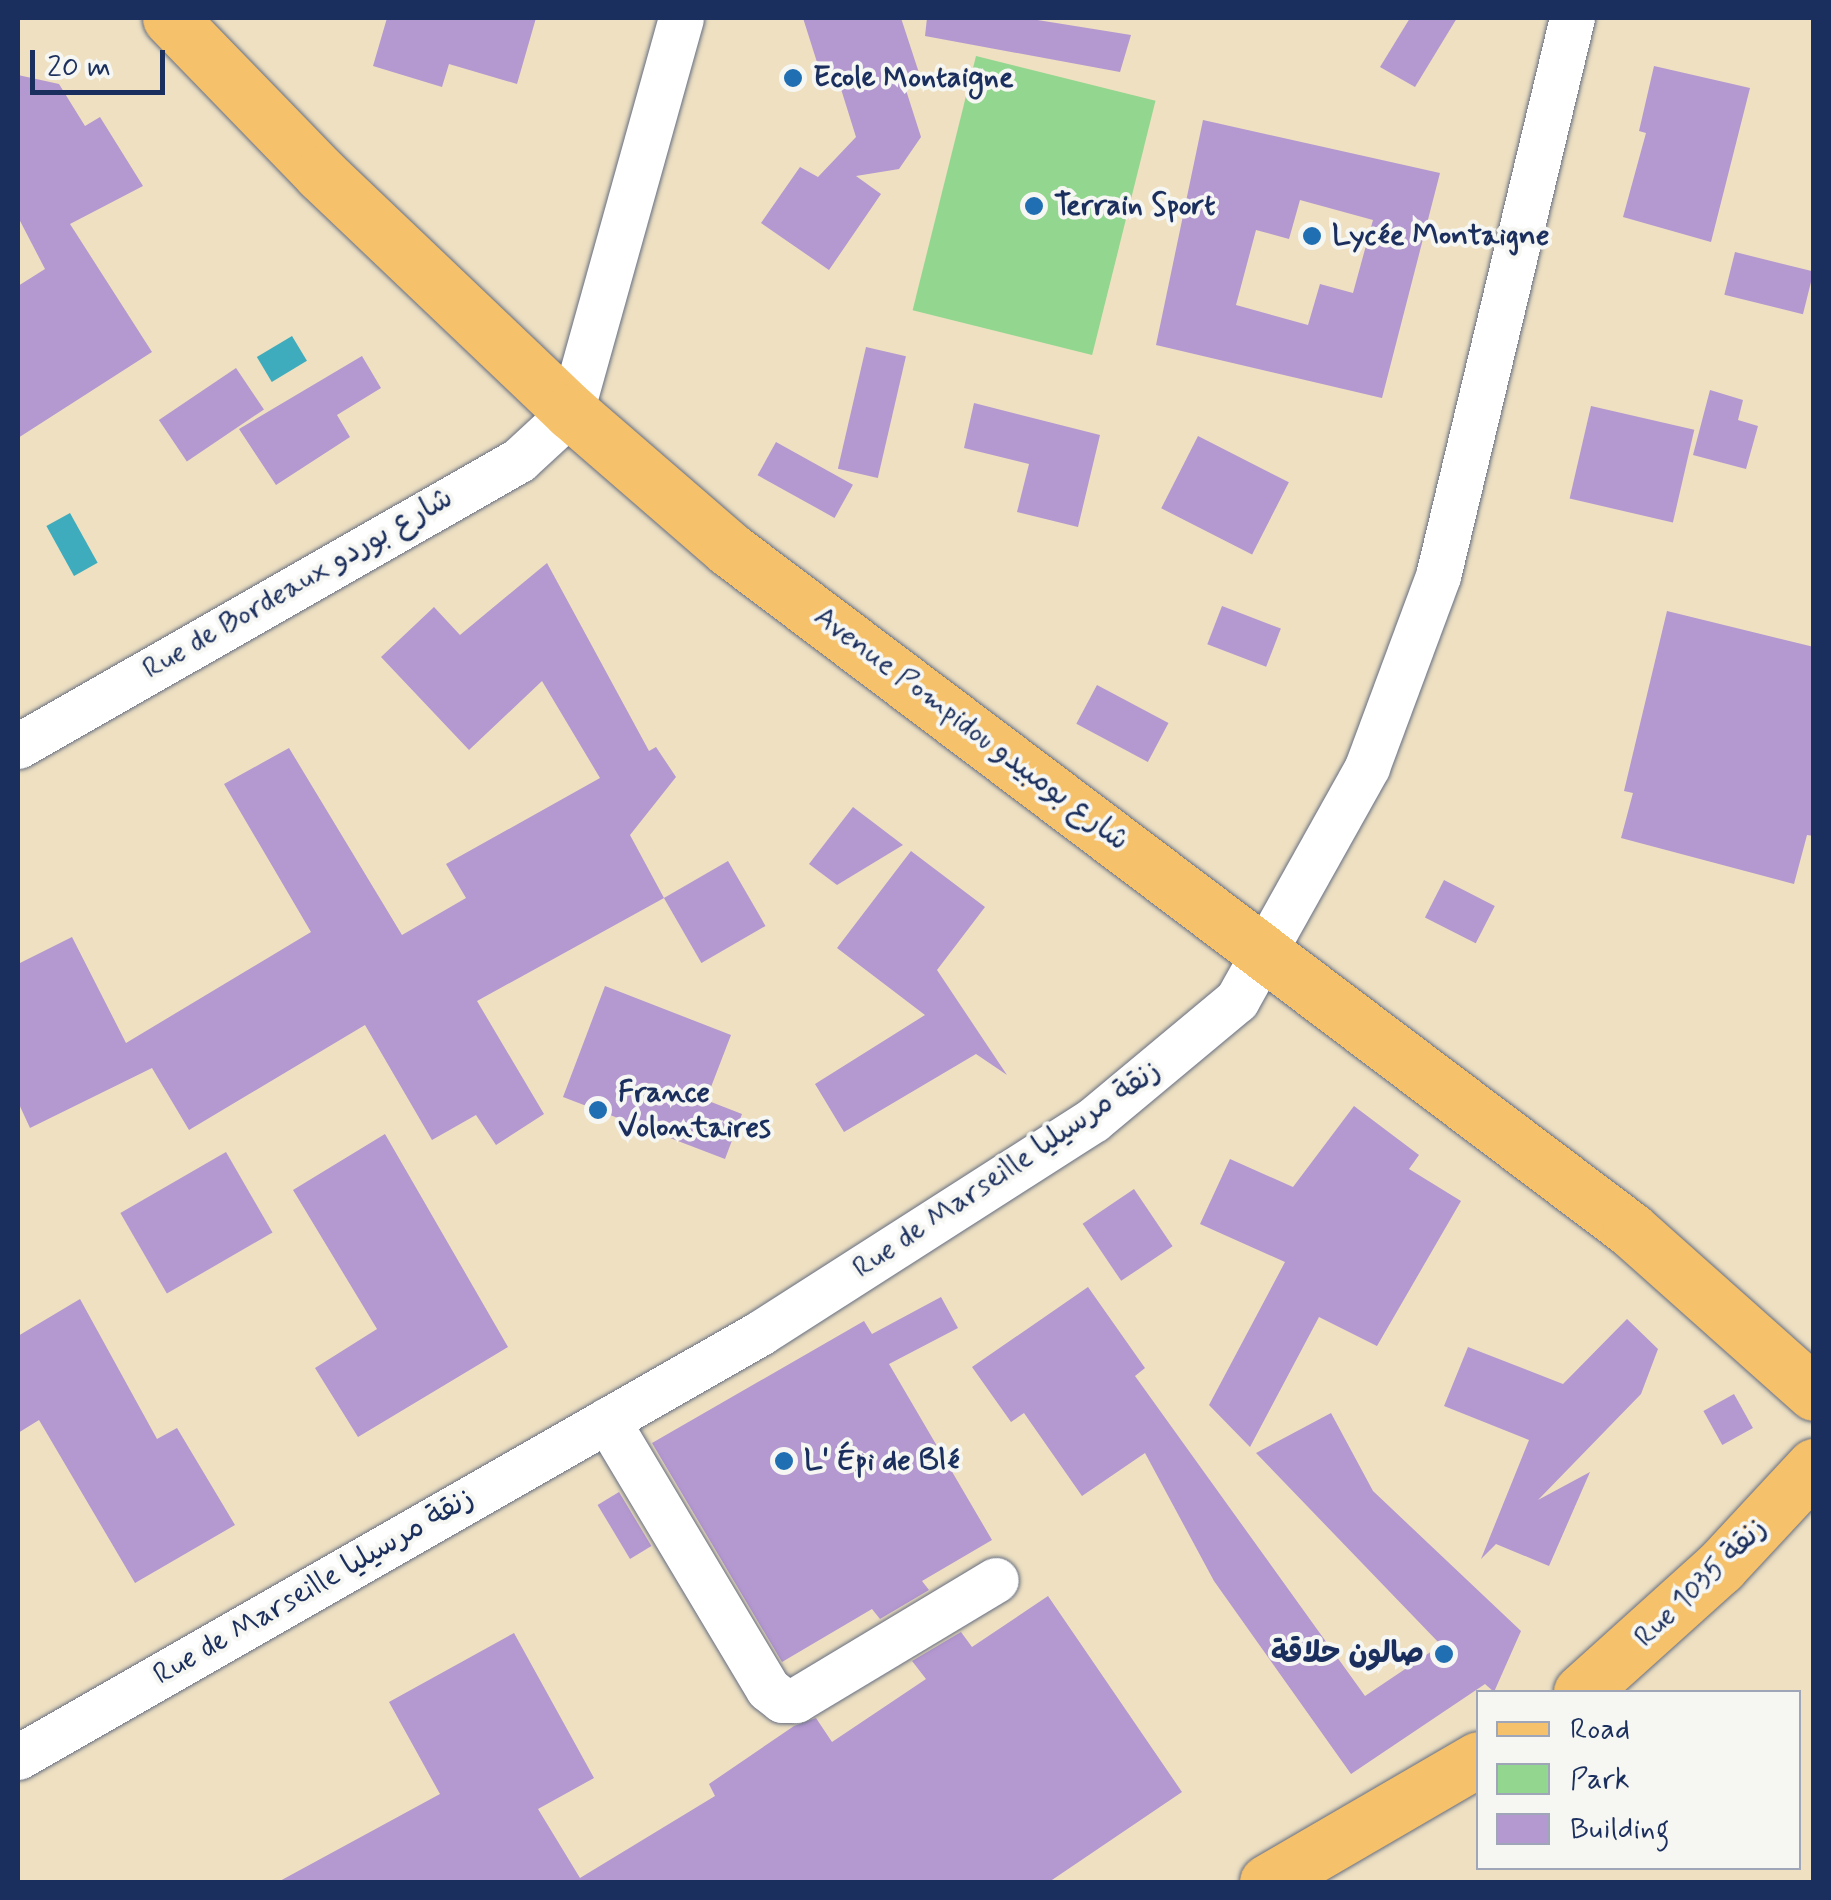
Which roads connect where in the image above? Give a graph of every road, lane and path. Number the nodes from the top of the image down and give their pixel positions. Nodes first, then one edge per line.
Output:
1 (170, 18) edge
2 (681, 18) edge
3 (1572, 18) edge
4 (571, 412) junction
5 (18, 746) edge
6 (1270, 951) junction
7 (1814, 1393) edge
8 (607, 1420) junction
9 (1814, 1466) edge
10 (996, 1580) dead end
11 (1583, 1690) edge
12 (18, 1757) edge
13 (1476, 1760) edge
14 (1267, 1882) edge

1 - 4 main road, Avenue Pompidou شارع بومبيدو
2 - 4 street
3 - 6 street, Rue de Marseille زنقة مرسيليا
4 - 5 street, Rue de Bordeaux شارع بوردو
4 - 6 main road, Avenue Pompidou شارع بومبيدو
6 - 7 main road, Avenue Pompidou شارع بومبيدو
6 - 8 street, Rue de Marseille زنقة مرسيليا
8 - 10 street
8 - 12 street, Rue de Marseille زنقة مرسيليا
9 - 11 main road, Rue 1035 زنقة
13 - 14 main road

